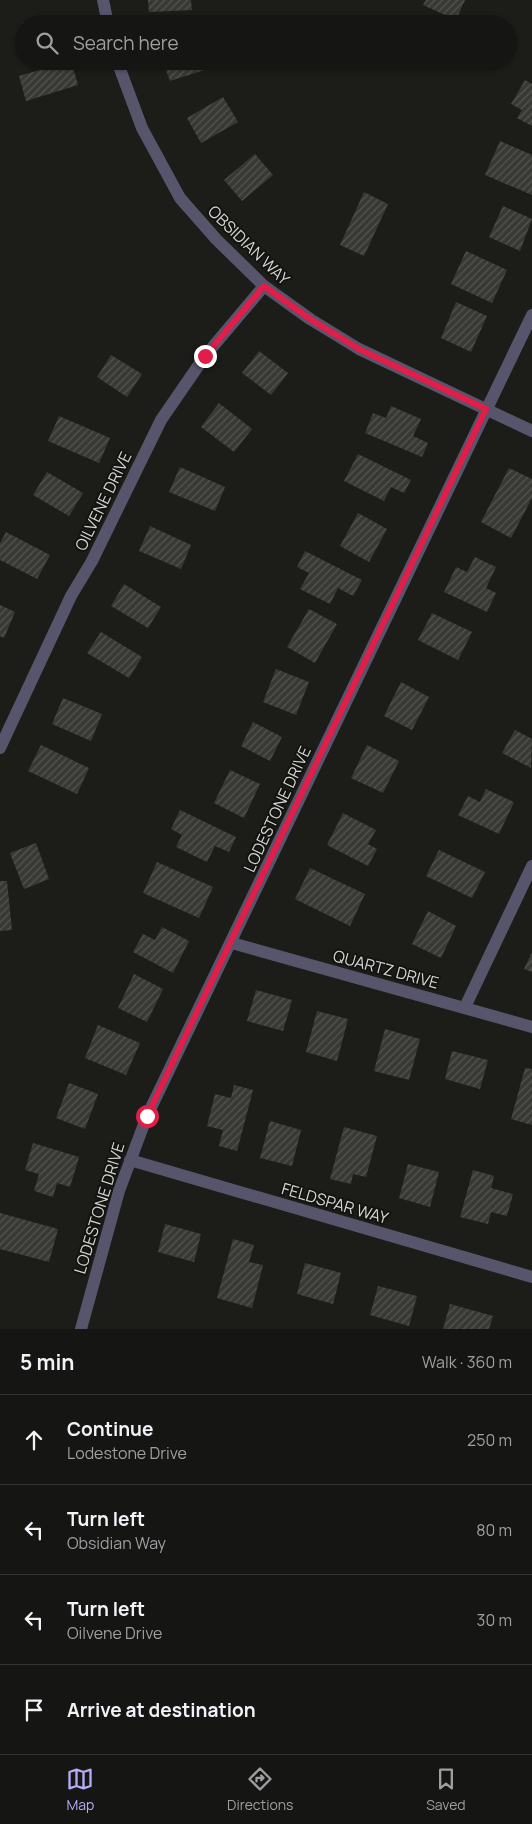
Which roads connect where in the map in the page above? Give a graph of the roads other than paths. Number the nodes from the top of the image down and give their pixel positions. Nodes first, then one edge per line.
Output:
1 (103, 0) edge
2 (106, 15) edge
3 (119, 70) edge
4 (264, 286) junction
5 (532, 315) edge
6 (486, 409) junction
7 (532, 431) edge
8 (0, 748) edge
9 (532, 866) edge
10 (232, 943) junction
11 (466, 1007) junction
12 (532, 1027) edge
13 (130, 1160) junction
14 (532, 1277) edge
15 (81, 1329) edge

1 - 2 street
3 - 4 street, OBSIDIAN WAY
4 - 6 street, OBSIDIAN WAY
4 - 8 street, OILVENE DRIVE
5 - 6 street, LODESTONE DRIVE
6 - 7 street, OBSIDIAN WAY
6 - 10 street, LODESTONE DRIVE
9 - 11 street
10 - 11 street, QUARTZ DRIVE
10 - 13 street, LODESTONE DRIVE
11 - 12 street, QUARTZ DRIVE
13 - 14 street, FELDSPAR WAY
13 - 15 street, LODESTONE DRIVE

